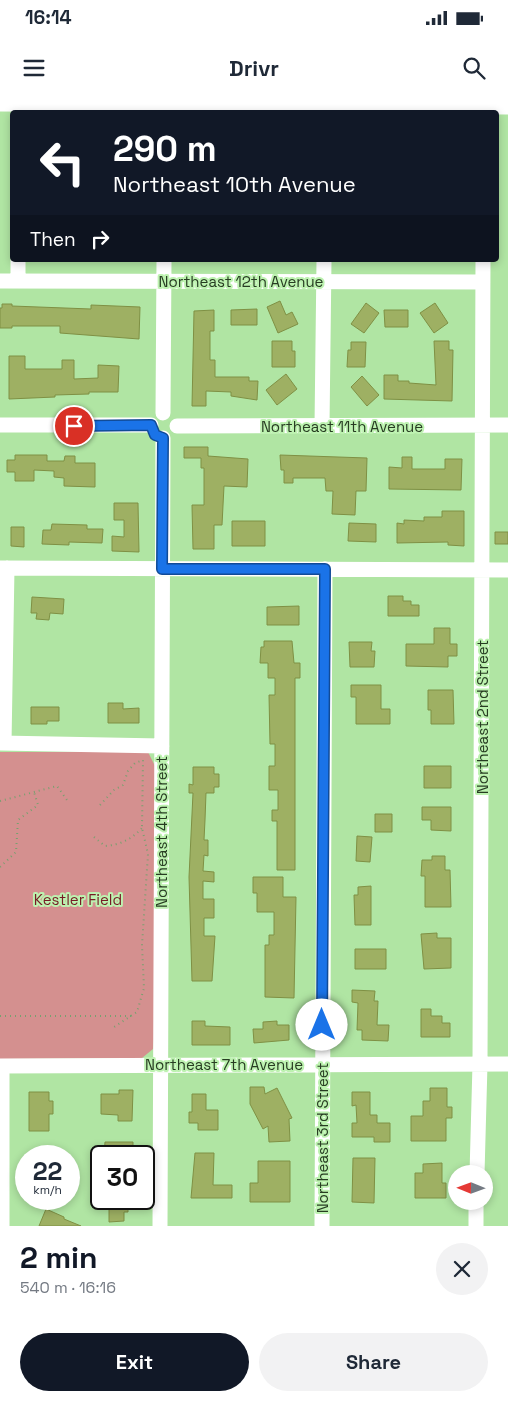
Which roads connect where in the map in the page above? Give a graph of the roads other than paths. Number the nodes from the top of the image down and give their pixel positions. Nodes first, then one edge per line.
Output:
1 (83, 102) edge
2 (128, 102) edge
3 (0, 104) edge
4 (164, 105) edge
5 (16, 106) edge
6 (477, 106) edge
7 (508, 107) edge
8 (325, 109) edge
9 (18, 262) edge
10 (164, 262) edge
11 (324, 262) edge
12 (483, 262) edge
13 (0, 281) edge
14 (18, 281) junction
15 (164, 281) junction
16 (324, 281) junction
17 (483, 282) junction
18 (164, 412) junction
19 (151, 425) junction
20 (483, 425) junction
21 (508, 425) edge
22 (0, 426) edge
23 (176, 426) junction
24 (322, 426) junction
25 (163, 438) junction
26 (4, 568) edge
27 (162, 569) junction
28 (325, 569) junction
29 (482, 570) junction
30 (508, 570) edge
31 (2, 743) edge
32 (162, 746) junction
33 (161, 1064) junction
34 (322, 1064) junction
35 (480, 1064) junction
36 (508, 1064) edge
37 (1, 1066) edge
38 (477, 1165) edge
39 (476, 1210) edge
40 (2, 1226) edge
41 (160, 1226) edge
42 (322, 1226) edge
43 (476, 1226) edge

1 - 2 street
1 - 5 street
2 - 4 street
3 - 5 street
4 - 8 street
6 - 7 street
6 - 8 street
9 - 14 street
10 - 15 street
11 - 16 street
12 - 17 street, Northeast 2nd Street
13 - 14 street, Northeast 12th Avenue
14 - 15 street, Northeast 12th Avenue
15 - 16 street, Northeast 12th Avenue
15 - 18 street
16 - 17 street, Northeast 12th Avenue
16 - 24 street
17 - 20 street, Northeast 2nd Street
18 - 19 street
18 - 23 street
19 - 22 street
19 - 25 street
20 - 21 street, Northeast 11th Avenue
20 - 24 street, Northeast 11th Avenue
20 - 29 street, Northeast 2nd Street
23 - 24 street, Northeast 11th Avenue
23 - 25 street
25 - 27 street, Northeast 4th Street
26 - 27 street
26 - 31 street
27 - 28 street
27 - 32 street, Northeast 4th Street
28 - 29 street
28 - 34 street, Northeast 3rd Street
29 - 30 street
29 - 35 street, Northeast 2nd Street
31 - 32 street
32 - 33 street, Northeast 4th Street
33 - 34 street, Northeast 7th Avenue
33 - 37 street, Northeast 7th Avenue
33 - 41 street, Northeast 4th Street
34 - 35 street, Northeast 7th Avenue
34 - 42 street, Northeast 3rd Street
35 - 36 street, Northeast 7th Avenue
35 - 38 street, Northeast 2nd Street
37 - 40 street
39 - 43 street

